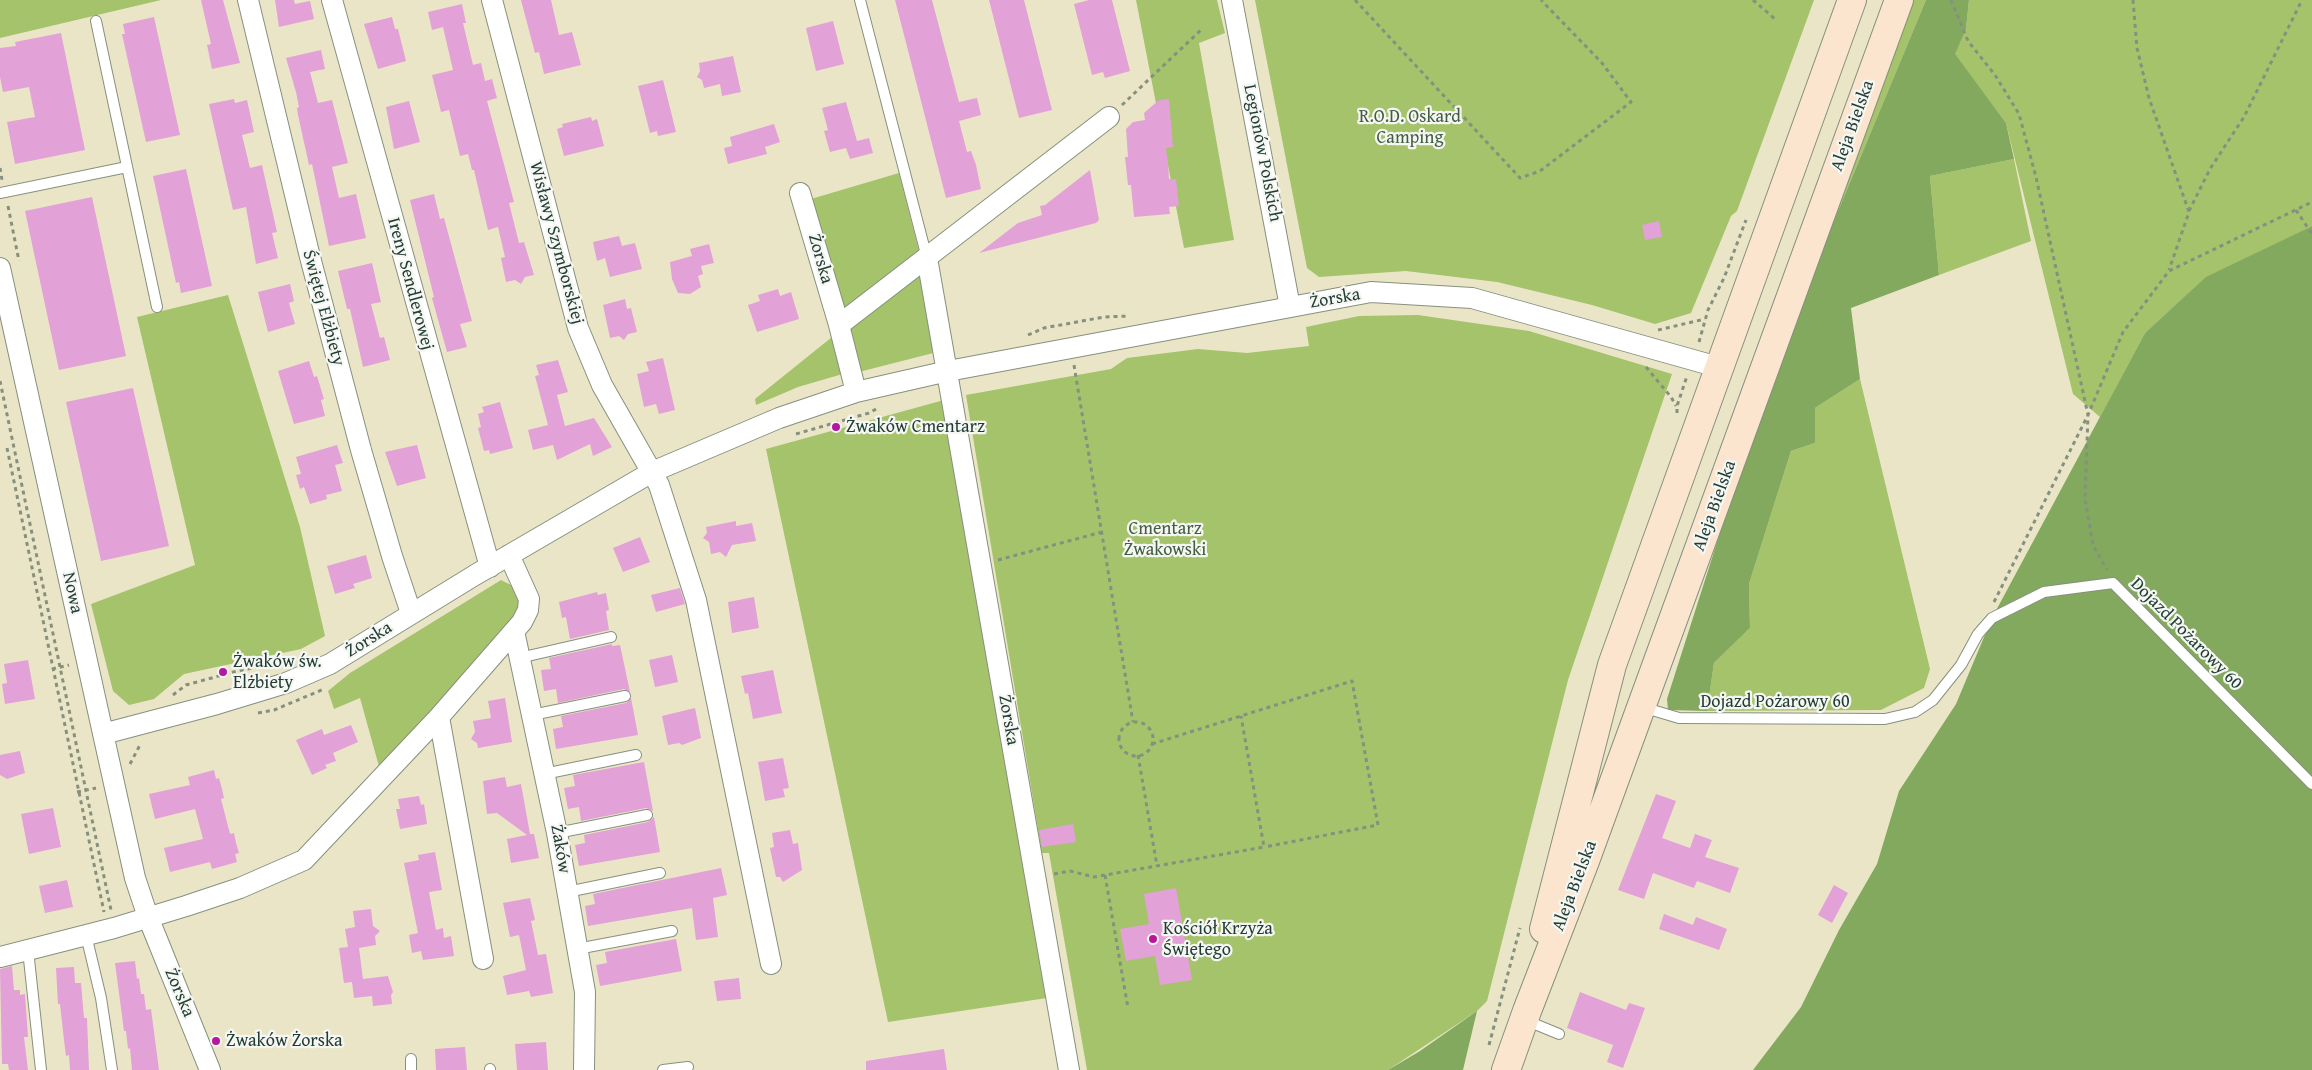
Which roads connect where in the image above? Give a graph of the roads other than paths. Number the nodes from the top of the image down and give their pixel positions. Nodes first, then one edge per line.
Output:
1 (248, 0) edge
2 (332, 0) edge
3 (492, 0) edge
4 (860, 0) edge
5 (1232, 0) edge
6 (1852, 0) edge
7 (1899, 0) edge
8 (96, 21) dead end
9 (1108, 117) road end
10 (127, 167) junction
11 (800, 192) dead end
12 (0, 193) edge
13 (928, 258) junction
14 (0, 268) edge
15 (157, 307) dead end
16 (1290, 307) junction
17 (839, 325) junction
18 (1718, 367) junction
19 (948, 371) junction
20 (856, 392) junction
21 (652, 472) junction
22 (1653, 546) junction
23 (509, 555) junction
24 (1695, 560) junction
25 (490, 567) junction
26 (411, 613) junction
27 (514, 631) junction
28 (610, 637) dead end
29 (519, 658) junction
30 (625, 696) dead end
31 (1641, 707) junction
32 (532, 716) junction
33 (439, 717) junction
34 (103, 734) junction
35 (636, 754) dead end
36 (544, 774) junction
37 (2312, 784) edge
38 (647, 815) dead end
39 (557, 834) junction
40 (660, 873) dead end
41 (567, 892) junction
42 (148, 917) junction
43 (672, 931) dead end
44 (86, 935) junction
45 (578, 949) junction
46 (28, 950) junction
47 (0, 957) edge
48 (483, 959) dead end
49 (771, 964) dead end
50 (1525, 1015) junction
51 (1559, 1034) dead end
52 (410, 1059) dead end
53 (688, 1067) dead end
54 (41, 1070) edge
55 (112, 1070) edge
56 (210, 1070) edge
57 (411, 1070) edge
58 (584, 1070) edge
59 (663, 1070) edge
60 (1069, 1070) edge
61 (1506, 1070) edge

1 - 26 street, Świętej Elżbiety
2 - 25 street, Ireny Sendlerowej
3 - 21 street, Wisławy Szymborskiej
4 - 13 lane
5 - 16 street, Legionów Polskich
6 - 18 street, Aleja Bielska
7 - 24 street, Aleja Bielska
8 - 10 lane
9 - 13 street
10 - 12 lane
10 - 15 lane
11 - 17 street, Żorska
13 - 17 street
13 - 19 street, Żorska
14 - 34 street, Nowa
16 - 18 street, Żorska
16 - 19 street, Żorska
17 - 20 street, Żorska
18 - 22 street, Aleja Bielska
19 - 20 street, Żorska
19 - 60 street, Żorska
20 - 21 street, Żorska
21 - 23 street, Żorska
21 - 49 street
22 - 24 street
22 - 50 street, Aleja Bielska
23 - 25 street, Żorska
23 - 27 street
24 - 31 street, Aleja Bielska
25 - 26 street, Żorska
26 - 34 street, Żorska
27 - 29 street, Żaków
27 - 33 street
28 - 29 lane
29 - 32 street, Żaków
30 - 32 lane
31 - 37 lane, Dojazd Pożarowy 60
31 - 50 street, Aleja Bielska
32 - 36 street, Żaków
33 - 42 street
33 - 48 street
34 - 42 street, Nowa
35 - 36 lane
36 - 39 street, Żaków
38 - 39 lane
39 - 41 street, Żaków
40 - 41 lane
41 - 45 street, Żaków
42 - 44 street
42 - 56 street, Żorska
43 - 45 lane
44 - 46 street
44 - 55 lane
45 - 58 street, Żaków
46 - 47 street
46 - 54 lane
50 - 51 lane
50 - 61 street, Aleja Bielska
52 - 57 lane
53 - 59 lane

